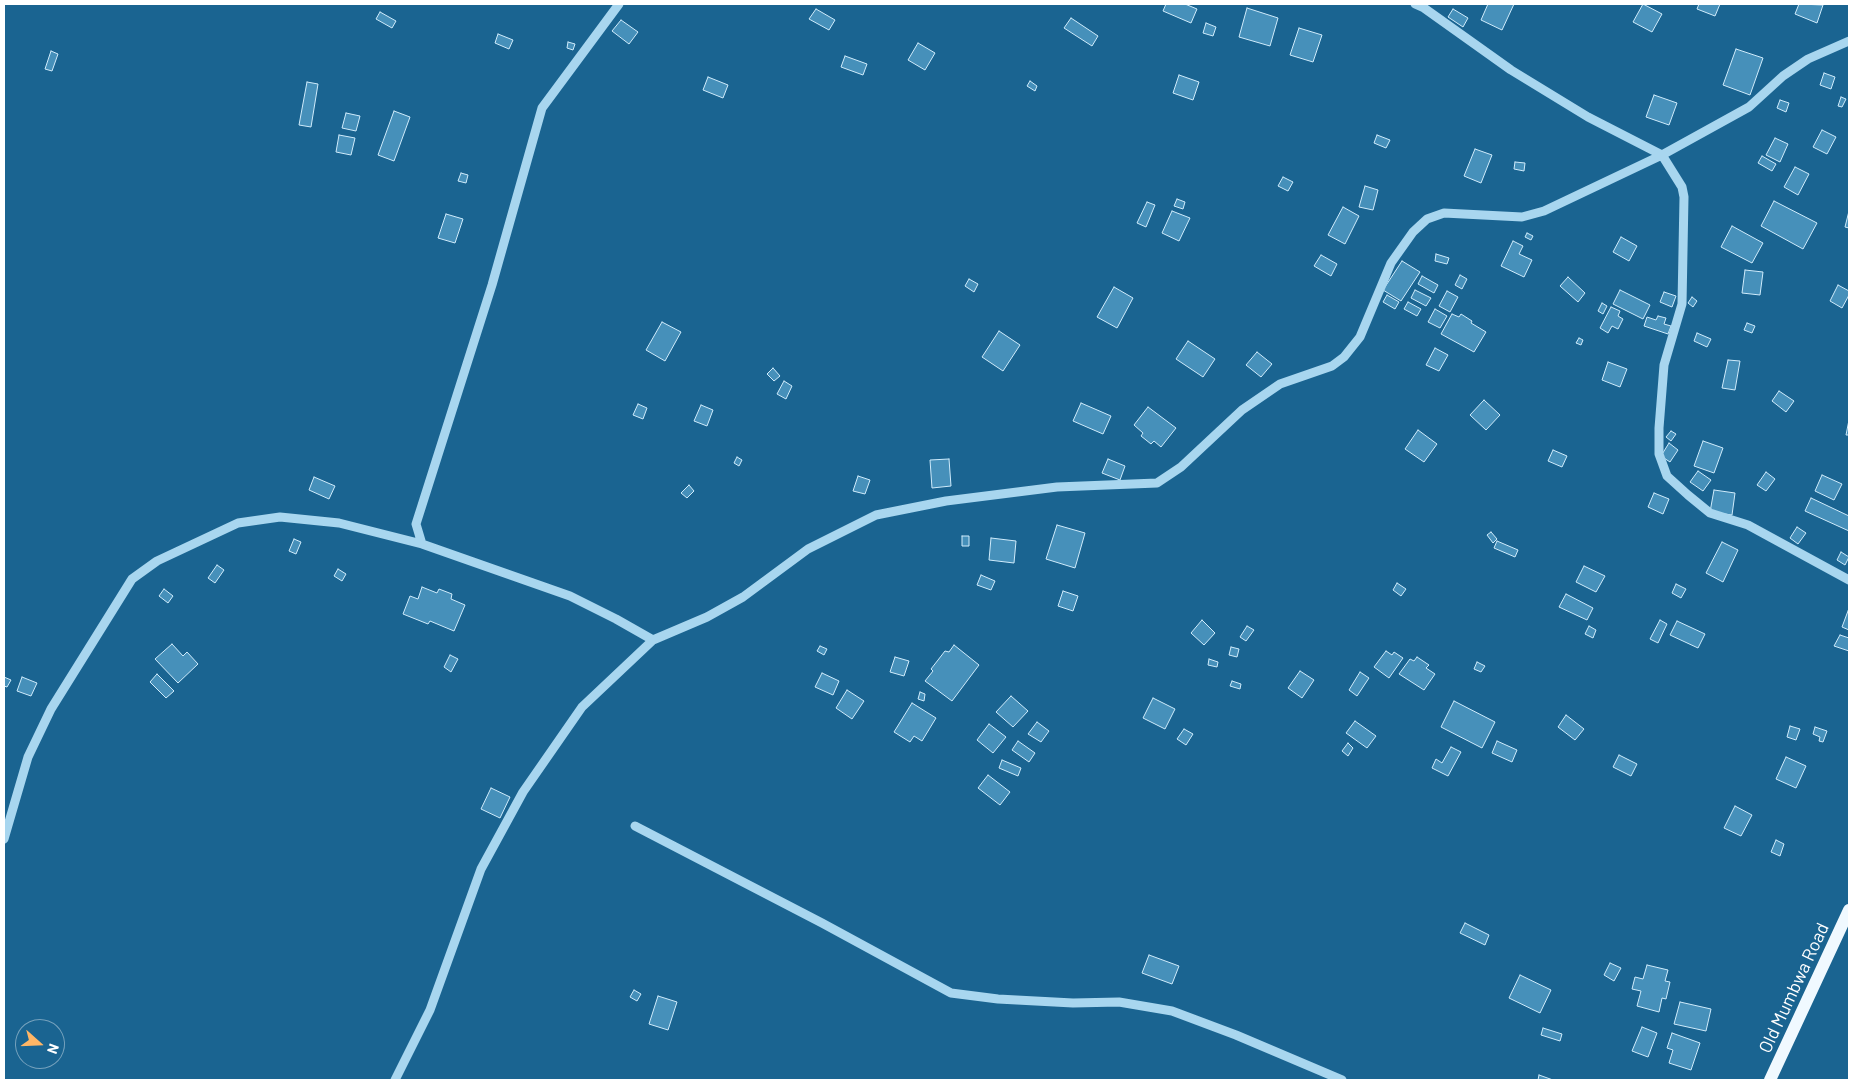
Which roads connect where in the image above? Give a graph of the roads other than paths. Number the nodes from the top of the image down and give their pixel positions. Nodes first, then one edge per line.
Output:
1 (619, 4) edge
2 (1415, 4) edge
3 (1849, 41) edge
4 (1662, 155) junction
5 (422, 544) junction
6 (1849, 580) edge
7 (653, 640) junction
8 (635, 826) dead end
9 (4, 839) edge
10 (1849, 910) edge
11 (395, 1080) edge
12 (1342, 1080) edge
13 (1770, 1080) edge

1 - 5 street
2 - 4 street
3 - 4 street
4 - 6 street
4 - 7 street
5 - 7 street
5 - 9 street
7 - 11 street
8 - 12 street
10 - 13 main road, Old Mumbwa Road

